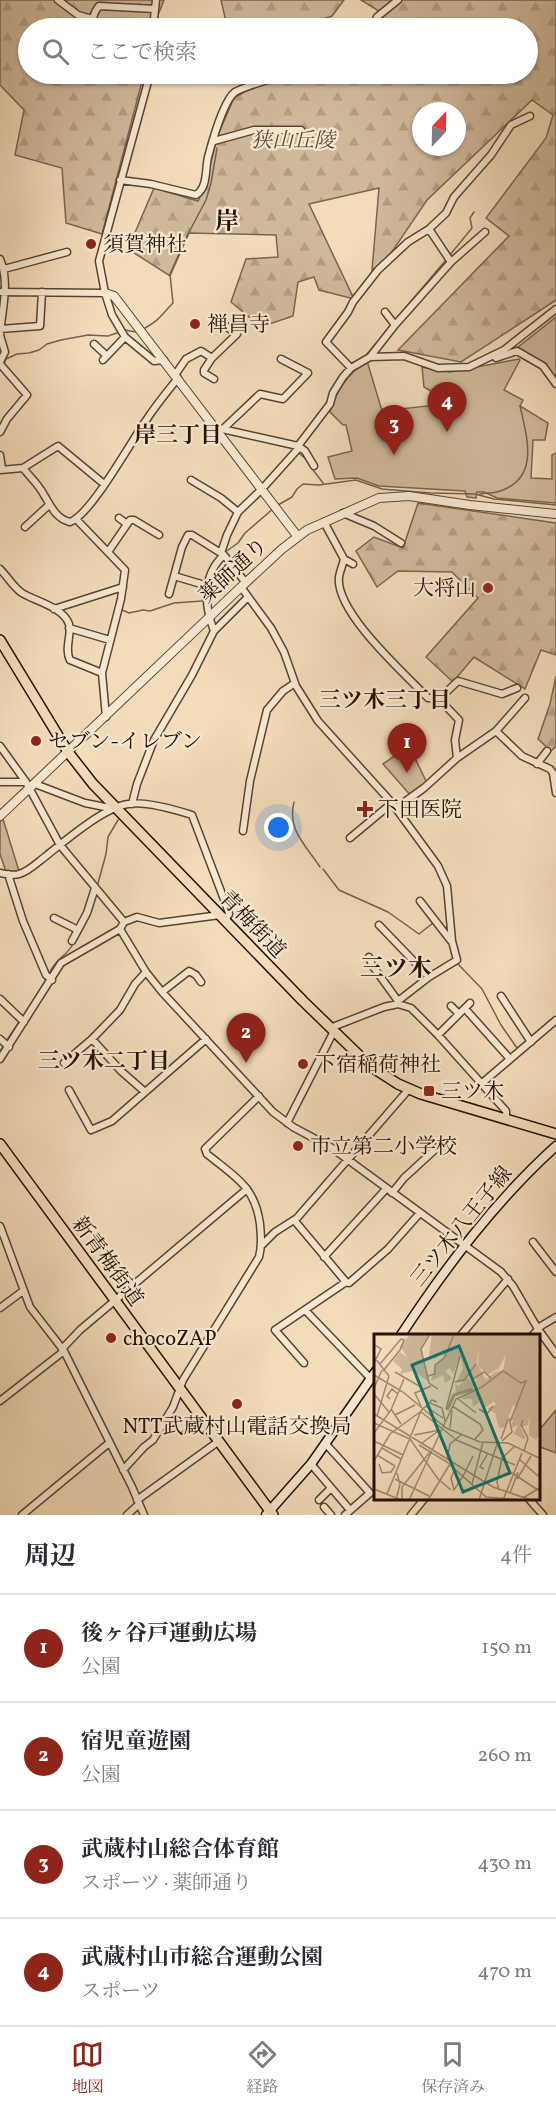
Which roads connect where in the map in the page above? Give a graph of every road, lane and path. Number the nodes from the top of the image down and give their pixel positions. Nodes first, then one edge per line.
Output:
1 (58, 0) edge
2 (156, 0) edge
3 (398, 0) edge
4 (155, 9) junction
5 (88, 18) edge
6 (92, 18) edge
7 (154, 18) edge
8 (376, 18) edge
9 (147, 84) edge
10 (260, 84) edge
11 (530, 116) dead end
12 (301, 130) dead end
13 (214, 141) junction
14 (120, 180) junction
15 (429, 229) junction
16 (485, 232) dead end
17 (67, 252) dead end
18 (0, 259) edge
19 (451, 262) junction
20 (4, 269) junction
21 (3, 291) edge
22 (42, 292) junction
23 (105, 293) junction
24 (556, 309) edge
25 (385, 312) dead end
26 (216, 319) dead end
27 (394, 323) junction
28 (0, 333) edge
29 (123, 333) junction
30 (94, 344) dead end
31 (370, 357) junction
32 (212, 358) junction
33 (281, 359) dead end
34 (164, 360) junction
35 (484, 362) junction
36 (1, 365) edge
37 (351, 368) junction
38 (177, 377) junction
39 (214, 379) dead end
40 (556, 384) edge
41 (219, 429) junction
42 (0, 432) edge
43 (298, 446) junction
44 (0, 455) edge
45 (314, 466) dead end
46 (22, 468) junction
47 (1, 470) edge
48 (191, 480) dead end
49 (104, 484) junction
50 (262, 489) junction
51 (49, 506) junction
52 (238, 512) junction
53 (343, 513) junction
54 (556, 514) edge
55 (119, 518) dead end
56 (77, 519) junction
57 (324, 522) junction
58 (127, 524) junction
59 (25, 527) dead end
60 (159, 535) dead end
61 (298, 537) junction
62 (401, 543) dead end
63 (108, 552) junction
64 (223, 554) junction
65 (344, 559) junction
66 (353, 564) dead end
67 (0, 569) edge
68 (174, 576) junction
69 (205, 585) junction
70 (243, 585) junction
71 (123, 587) junction
72 (169, 594) dead end
73 (248, 597) junction
74 (54, 609) junction
75 (209, 618) junction
76 (69, 628) junction
77 (214, 631) junction
78 (0, 640) edge
79 (110, 640) junction
80 (102, 673) junction
81 (295, 683) junction
82 (517, 688) dead end
83 (525, 698) dead end
84 (439, 699) junction
85 (106, 717) junction
86 (496, 731) junction
87 (0, 746) edge
88 (547, 751) dead end
89 (68, 752) junction
90 (457, 758) junction
91 (537, 764) junction
92 (0, 782) edge
93 (30, 785) junction
94 (556, 793) edge
95 (132, 804) junction
96 (394, 805) junction
97 (116, 809) junction
98 (0, 816) edge
99 (243, 831) dead end
100 (351, 838) dead end
101 (60, 845) junction
102 (0, 873) edge
103 (8, 874) junction
104 (96, 889) junction
105 (420, 901) dead end
106 (54, 918) dead end
107 (222, 918) junction
108 (124, 922) junction
109 (380, 926) dead end
110 (120, 929) junction
111 (78, 930) junction
112 (72, 941) dead end
113 (452, 941) junction
114 (369, 957) dead end
115 (146, 972) junction
116 (429, 976) junction
117 (49, 977) junction
118 (201, 982) dead end
119 (162, 992) junction
120 (501, 996) dead end
121 (0, 999) edge
122 (398, 1003) junction
123 (470, 1003) dead end
124 (451, 1006) dead end
125 (468, 1012) dead end
126 (459, 1014) junction
127 (22, 1020) junction
128 (556, 1020) edge
129 (332, 1030) junction
130 (438, 1035) junction
131 (92, 1039) junction
132 (206, 1039) junction
133 (531, 1042) junction
134 (4, 1043) edge
135 (0, 1059) edge
136 (510, 1059) junction
137 (64, 1064) dead end
138 (482, 1084) junction
139 (409, 1089) junction
140 (69, 1090) dead end
141 (145, 1092) junction
142 (259, 1096) junction
143 (506, 1120) junction
144 (286, 1123) junction
145 (556, 1134) edge
146 (0, 1144) edge
147 (440, 1145) dead end
148 (556, 1146) edge
149 (348, 1160) junction
150 (247, 1189) junction
151 (386, 1189) junction
152 (392, 1193) junction
153 (419, 1214) junction
154 (294, 1220) junction
155 (0, 1226) edge
156 (3, 1241) edge
157 (533, 1242) dead end
158 (262, 1245) junction
159 (464, 1245) junction
160 (324, 1257) junction
161 (556, 1272) edge
162 (508, 1279) junction
163 (346, 1282) junction
164 (23, 1291) junction
165 (116, 1301) junction
166 (0, 1308) edge
167 (305, 1310) junction
168 (556, 1317) edge
169 (536, 1332) edge
170 (402, 1334) edge
171 (462, 1334) edge
172 (541, 1338) edge
173 (63, 1350) junction
174 (556, 1354) edge
175 (304, 1363) dead end
176 (373, 1375) edge
177 (179, 1388) junction
178 (0, 1401) edge
179 (219, 1441) junction
180 (109, 1443) junction
181 (326, 1443) junction
182 (311, 1464) junction
183 (123, 1470) junction
184 (331, 1488) junction
185 (320, 1500) dead end
186 (422, 1500) edge
187 (530, 1500) edge
188 (138, 1502) junction
189 (324, 1507) dead end
190 (351, 1510) junction
191 (270, 1514) edge
192 (22, 1515) edge
193 (127, 1515) edge
194 (144, 1515) edge
195 (331, 1515) edge
196 (345, 1515) edge
197 (411, 1515) edge
198 (543, 1515) edge

1 - 5 street
2 - 4 street
3 - 8 street
4 - 6 street
4 - 7 street
9 - 14 street
10 - 13 street
11 - 15 street
12 - 13 street
13 - 14 street
14 - 23 street
15 - 19 street
15 - 37 street
16 - 19 street
17 - 20 street
18 - 20 street
19 - 27 street
20 - 21 street
21 - 22 street
21 - 28 street
22 - 23 street
22 - 28 street
23 - 29 street
23 - 34 street
24 - 35 street
25 - 27 street
26 - 32 street
27 - 31 street
28 - 36 street
29 - 30 street
29 - 34 street
31 - 35 street
31 - 37 street
32 - 38 street
32 - 39 street
33 - 41 street
34 - 38 street
35 - 40 street
36 - 42 street
37 - 43 street
38 - 41 street
38 - 49 street
41 - 43 street
41 - 50 street
43 - 45 street
43 - 50 street
44 - 47 street
46 - 47 street
46 - 49 street
46 - 51 street
48 - 52 street
49 - 56 street
50 - 52 street
50 - 61 street
51 - 56 street
51 - 59 street
52 - 64 street
53 - 54 street, 薬師通り
53 - 57 street, 薬師通り
53 - 62 street
55 - 58 street
56 - 63 street
57 - 61 street, 薬師通り
57 - 65 street
58 - 60 street
58 - 63 street
61 - 70 street, 薬師通り
63 - 71 street
64 - 68 street
64 - 69 street
64 - 70 street
65 - 66 street
65 - 84 street
67 - 74 street
68 - 69 street
68 - 72 street
69 - 75 street
70 - 73 street
70 - 75 street, 薬師通り
71 - 74 street
71 - 79 street
73 - 77 street
73 - 81 street
74 - 76 street
75 - 77 street
75 - 85 street, 薬師通り
76 - 79 street
76 - 80 street
77 - 95 street
78 - 89 main road, 青梅街道
79 - 80 street
80 - 85 street
81 - 96 street
81 - 99 street
82 - 84 street
83 - 86 street
84 - 90 street
85 - 89 street, 薬師通り
86 - 90 street
86 - 91 street
87 - 93 street
88 - 91 street
89 - 93 street, 薬師通り
89 - 97 main road, 青梅街道
90 - 96 street
91 - 94 street
92 - 93 street
93 - 97 street
93 - 98 street, 薬師通り
93 - 101 street
95 - 97 street
95 - 107 street
96 - 100 street
96 - 113 street
97 - 101 street
97 - 107 main road, 青梅街道
101 - 103 street
101 - 104 street
102 - 103 street
103 - 117 street
104 - 108 street
104 - 111 street
105 - 113 street
106 - 111 street
107 - 108 street
107 - 129 main road, 青梅街道
108 - 110 street
109 - 116 street
110 - 115 street
110 - 117 street
111 - 112 street
113 - 116 street
114 - 122 street
115 - 119 street
115 - 131 street
116 - 122 street
117 - 127 street
118 - 119 street
119 - 132 street
120 - 133 street
121 - 127 street
122 - 129 street
122 - 130 street
123 - 126 street
124 - 126 street
125 - 136 street
126 - 130 street
127 - 134 street
128 - 133 street
129 - 139 main road, 青梅街道
129 - 144 street
130 - 138 street
131 - 137 street
131 - 141 street
132 - 141 street
132 - 142 street
133 - 136 street
134 - 135 street
136 - 138 street
138 - 143 street
139 - 143 main road, 青梅街道
139 - 149 street
140 - 141 street
142 - 144 street
142 - 150 street
143 - 145 main road, 青梅街道
144 - 149 street
146 - 165 main road, 新青梅街道
147 - 152 street
148 - 159 main road, 三ツ木八王子線
149 - 151 street
149 - 154 street
150 - 158 street
150 - 165 street
151 - 152 street
151 - 160 street
152 - 153 street
153 - 159 street
153 - 163 street
154 - 158 street
154 - 160 street
155 - 156 street
156 - 164 street
157 - 161 street
158 - 177 street
159 - 162 street
159 - 170 main road, 三ツ木八王子線
160 - 163 street
162 - 169 street
162 - 171 street
163 - 167 street
164 - 166 street
164 - 173 street
165 - 173 street
165 - 177 main road, 新青梅街道
167 - 175 street
167 - 176 street
168 - 169 street
172 - 174 street
173 - 178 street
173 - 180 street
176 - 181 main road
177 - 179 main road, 新青梅街道
177 - 183 street
179 - 188 street
179 - 191 main road, 新青梅街道
180 - 183 street
180 - 192 street
181 - 182 main road
181 - 190 street
182 - 184 street
182 - 191 main road
183 - 188 street
184 - 185 street
184 - 190 street
186 - 197 street
187 - 198 street
188 - 193 street
188 - 194 street
189 - 195 street
190 - 196 street

